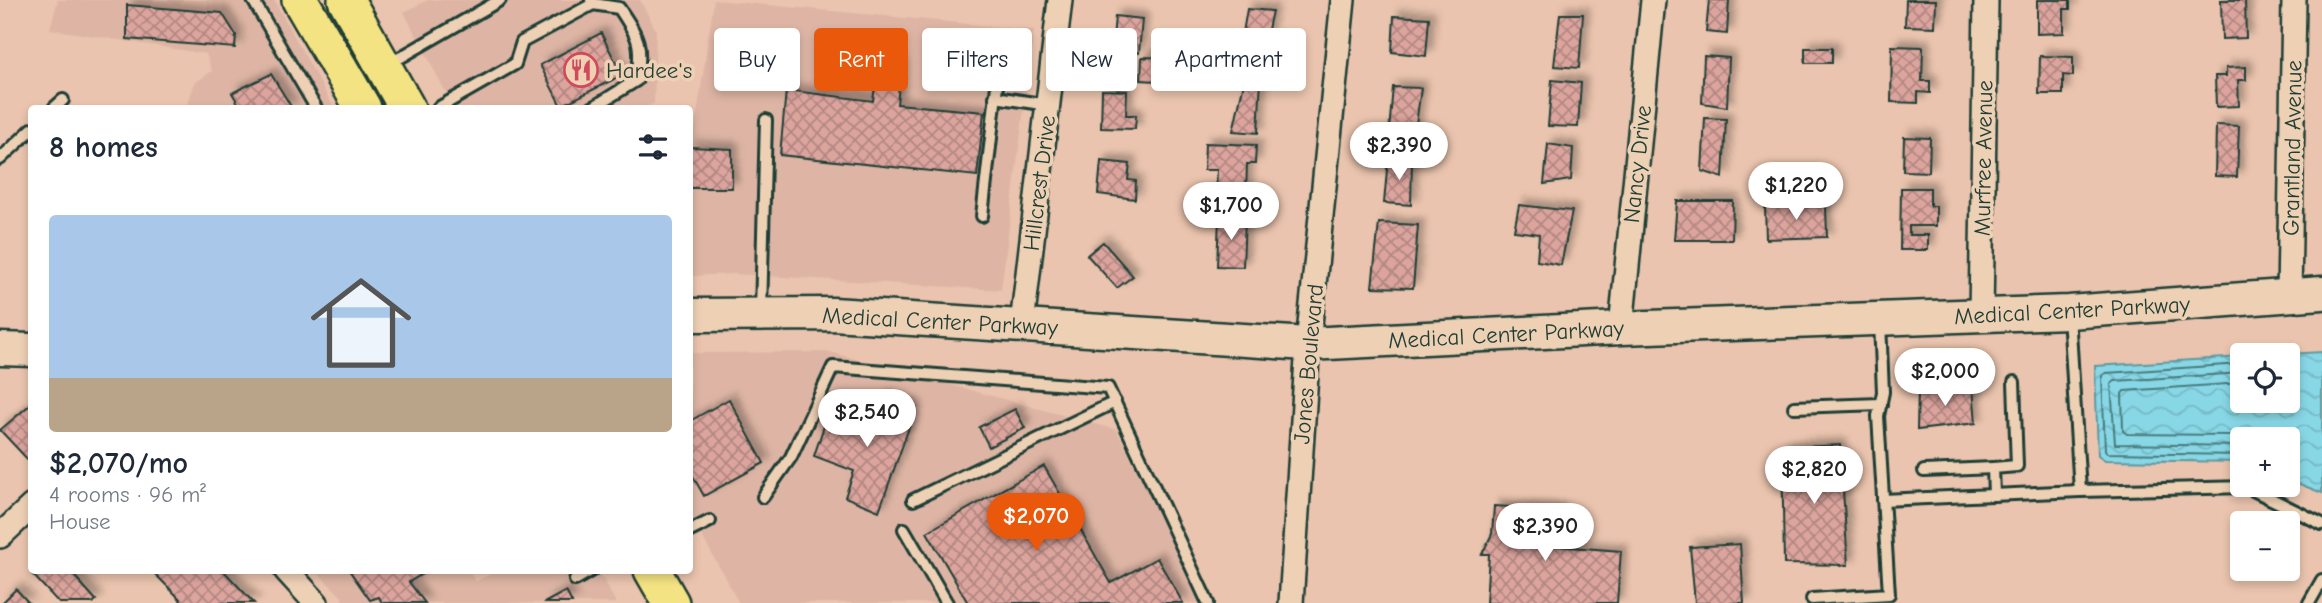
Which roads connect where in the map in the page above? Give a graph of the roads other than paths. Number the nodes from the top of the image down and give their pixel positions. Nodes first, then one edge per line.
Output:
1 (253, 0) edge
2 (300, 0) edge
3 (346, 0) edge
4 (500, 0) edge
5 (1060, 0) edge
6 (1343, 0) edge
7 (1653, 0) edge
8 (1986, 0) edge
9 (2294, 0) edge
10 (592, 2) edge
11 (384, 67) junction
12 (996, 91) edge
13 (995, 97) junction
14 (63, 100) dead end
15 (57, 105) edge
16 (314, 105) edge
17 (361, 105) edge
18 (405, 105) edge
19 (443, 105) edge
20 (597, 105) edge
21 (1048, 105) junction
22 (766, 120) dead end
23 (28, 133) edge
24 (0, 159) edge
25 (982, 216) dead end
26 (2322, 293) edge
27 (2289, 296) junction
28 (2068, 312) junction
29 (761, 314) junction
30 (693, 315) edge
31 (1981, 315) junction
32 (1880, 319) junction
33 (1022, 325) junction
34 (1621, 328) junction
35 (1308, 344) junction
36 (0, 349) edge
37 (28, 350) edge
38 (2014, 383) dead end
39 (1115, 402) junction
40 (1881, 404) junction
41 (1794, 407) dead end
42 (1993, 468) junction
43 (1924, 471) dead end
44 (2080, 491) junction
45 (1994, 495) junction
46 (762, 497) dead end
47 (913, 500) dead end
48 (1883, 500) junction
49 (28, 510) edge
50 (710, 521) dead end
51 (2322, 524) edge
52 (904, 529) dead end
53 (693, 530) edge
54 (0, 536) edge
55 (290, 574) edge
56 (585, 574) edge
57 (654, 574) edge
58 (575, 580) dead end
59 (2322, 580) edge
60 (1812, 599) dead end
61 (316, 603) edge
62 (671, 603) edge
63 (947, 603) edge
64 (1208, 603) edge
65 (1291, 603) edge
66 (2309, 603) edge

1 - 16 lane
2 - 17 main road
3 - 11 main road
4 - 11 lane
5 - 21 street, Hillcrest Drive
6 - 35 street, Jones Boulevard
7 - 34 street, Nancy Drive
8 - 31 street, Murfree Avenue
9 - 27 street, Grantland Avenue
10 - 19 lane
10 - 20 lane
11 - 18 main road
12 - 13 lane
13 - 21 lane
13 - 25 lane
14 - 15 lane
21 - 33 street, Hillcrest Drive
22 - 29 lane
23 - 24 lane
26 - 27 main road, Medical Center Parkway
27 - 28 main road, Medical Center Parkway
28 - 31 main road, Medical Center Parkway
28 - 44 lane
29 - 30 main road, Medical Center Parkway
29 - 33 main road, Medical Center Parkway
31 - 32 main road, Medical Center Parkway
32 - 34 main road, Medical Center Parkway
32 - 40 lane
33 - 35 main road, Medical Center Parkway
34 - 35 main road, Medical Center Parkway
35 - 65 street, Jones Boulevard
36 - 37 main road
38 - 42 lane
39 - 46 lane
39 - 47 lane
39 - 64 lane
40 - 41 lane
40 - 48 lane
42 - 43 lane
42 - 45 lane
44 - 45 lane
44 - 51 lane
45 - 48 lane
48 - 60 lane
49 - 54 street
50 - 53 lane
52 - 63 lane
55 - 61 street
56 - 58 lane
57 - 62 main road
59 - 66 lane

